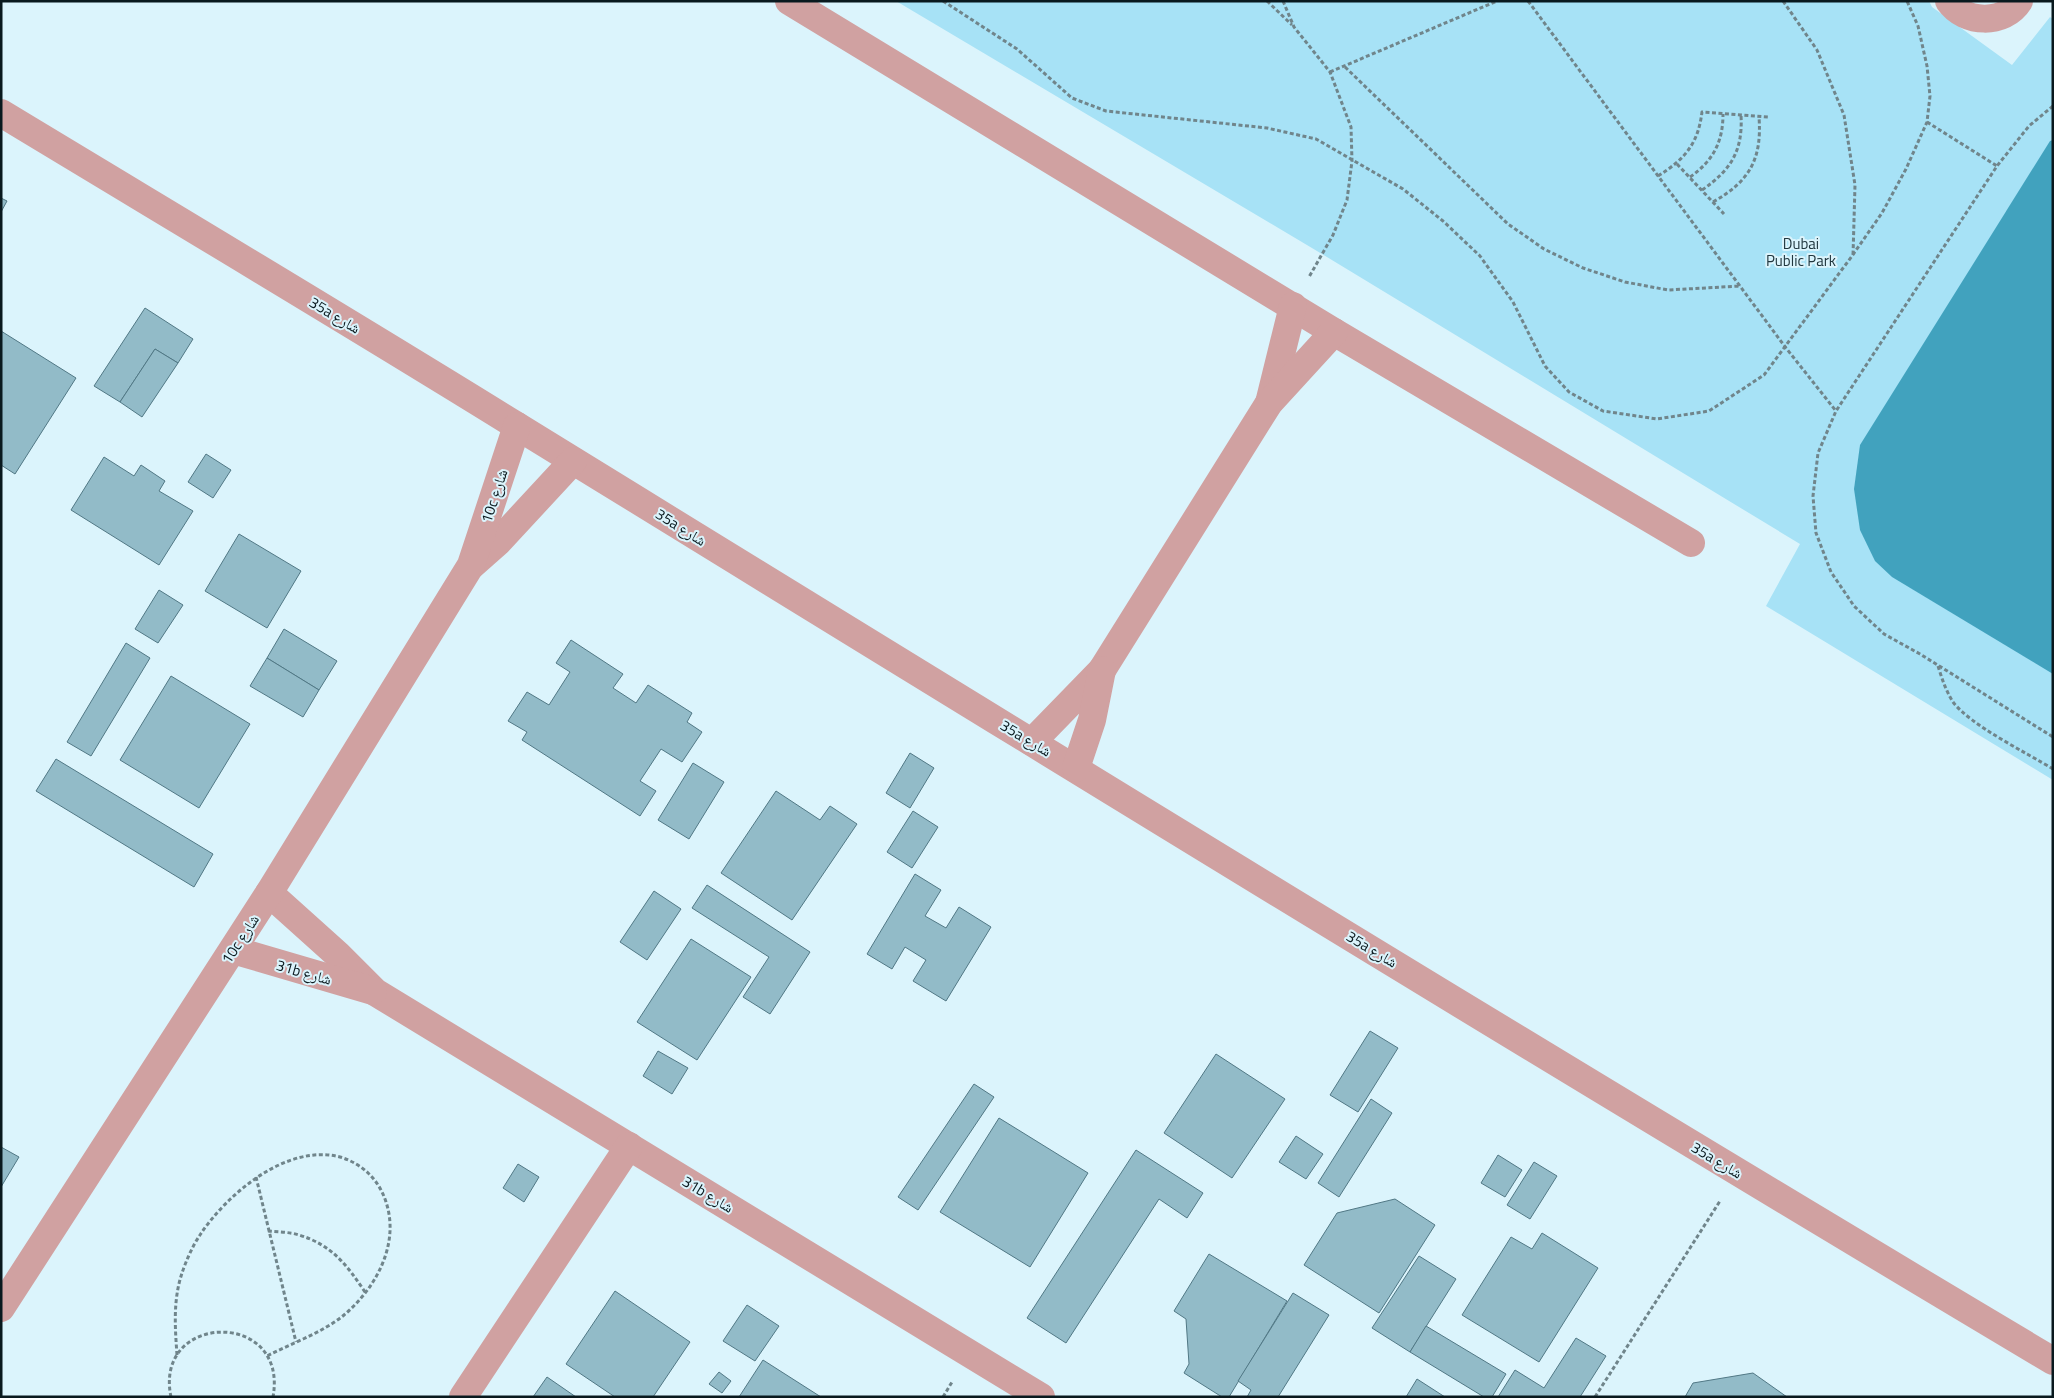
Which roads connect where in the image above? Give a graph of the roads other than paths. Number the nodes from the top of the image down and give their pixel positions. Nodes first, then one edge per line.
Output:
1 (789, 1) edge
2 (1948, 1) edge
3 (2019, 1) edge
4 (1, 113) edge
5 (1292, 306) junction
6 (1334, 332) junction
7 (1269, 403) junction
8 (517, 426) junction
9 (573, 460) junction
10 (1691, 543) dead end
11 (471, 566) junction
12 (1102, 670) junction
13 (1032, 742) junction
14 (1076, 768) junction
15 (269, 893) junction
16 (233, 950) junction
17 (375, 992) junction
18 (629, 1146) junction
19 (1, 1308) edge
20 (2053, 1361) edge
21 (463, 1397) edge
22 (1041, 1397) edge

1 - 5 street
2 - 3 street
4 - 8 street, 35a شارع
5 - 6 street
5 - 7 street
6 - 7 street
6 - 10 street
7 - 12 street
8 - 9 street, 35a شارع
8 - 11 street, 10c شارع
9 - 11 street, 10c شارع
9 - 13 street, 35a شارع
11 - 15 street, 10c شارع
12 - 13 street
12 - 14 street
13 - 14 street, 35a شارع
14 - 20 street, 35a شارع
15 - 16 street, 10c شارع
15 - 17 street, 31b شارع
16 - 17 street, 31b شارع
16 - 19 street, 10c شارع
17 - 18 street, 31b شارع
18 - 21 street
18 - 22 street, 31b شارع

